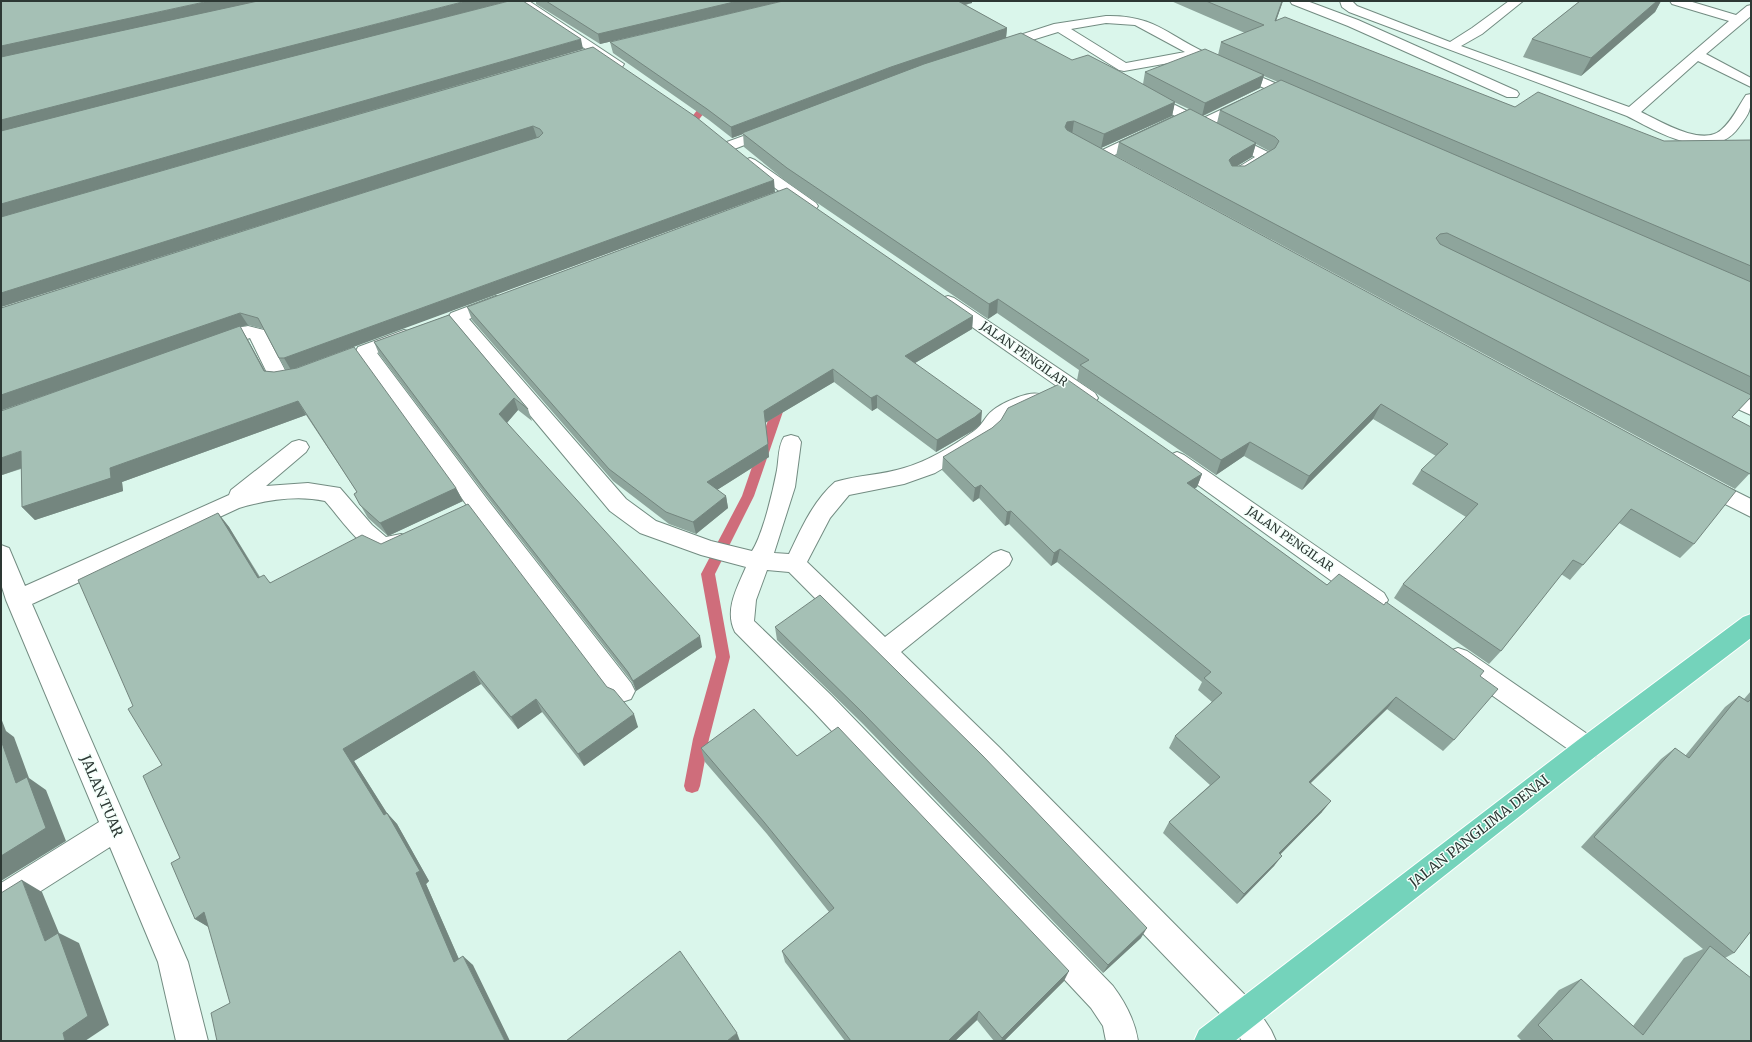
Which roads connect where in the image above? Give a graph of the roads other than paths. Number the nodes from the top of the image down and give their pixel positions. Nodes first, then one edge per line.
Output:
1 (1296, 1) edge
2 (1346, 1) edge
3 (1517, 1) edge
4 (1676, 1) edge
5 (525, 2) edge
6 (1747, 6) edge
7 (508, 7) edge
8 (1738, 20) junction
9 (1058, 27) junction
10 (613, 47) edge
11 (1451, 47) junction
12 (598, 51) junction
13 (984, 51) edge
14 (1198, 54) junction
15 (583, 55) edge
16 (1697, 55) junction
17 (630, 74) edge
18 (1751, 83) edge
19 (1137, 90) edge
20 (1264, 94) junction
21 (1512, 94) dead end
22 (1751, 98) edge
23 (1310, 103) edge
24 (1632, 113) junction
25 (1186, 116) junction
26 (787, 124) edge
27 (1202, 124) junction
28 (713, 133) edge
29 (729, 146) junction
30 (1083, 146) edge
31 (1101, 156) junction
32 (1121, 167) edge
33 (1234, 176) edge
34 (824, 216) edge
35 (935, 293) edge
36 (516, 295) edge
37 (457, 317) junction
38 (198, 350) edge
39 (314, 369) edge
40 (1066, 383) junction
41 (1701, 383) edge
42 (1751, 408) edge
43 (1105, 410) edge
44 (791, 442) dead end
45 (299, 447) dead end
46 (1163, 450) edge
47 (1688, 475) edge
48 (232, 502) junction
49 (479, 506) junction
50 (1751, 509) edge
51 (459, 515) edge
52 (418, 534) edge
53 (1, 554) edge
54 (1001, 559) dead end
55 (756, 560) junction
56 (795, 564) junction
57 (18, 600) junction
58 (1391, 610) edge
59 (1750, 626) edge
60 (1443, 647) edge
61 (883, 652) junction
62 (622, 691) dead end
63 (1587, 748) junction
64 (115, 828) junction
65 (1, 900) edge
66 (1243, 1015) junction
67 (192, 1041) edge
68 (1122, 1041) edge
69 (1210, 1041) edge
70 (1260, 1041) edge

1 - 21 street
2 - 11 street
3 - 11 street
4 - 8 street
5 - 7 street
5 - 12 street
6 - 8 street
8 - 16 street
9 - 13 street
9 - 14 street
9 - 14 street
10 - 12 street
11 - 24 street
12 - 15 street
12 - 17 street
14 - 20 street
16 - 18 street
16 - 24 street
19 - 25 street
20 - 23 street
20 - 27 street
22 - 24 street
25 - 27 street
25 - 31 street
26 - 29 street
27 - 33 street
28 - 29 street
29 - 34 street
30 - 31 street
31 - 32 street
35 - 40 street, JALAN PENGILAR
36 - 37 street
37 - 49 street
37 - 55 street
38 - 39 street
40 - 43 street, JALAN PENGILAR
40 - 56 street
41 - 42 street
44 - 55 street
45 - 48 street
46 - 58 street, JALAN PENGILAR
47 - 50 street
48 - 52 street
48 - 57 street
49 - 51 street
49 - 62 street
53 - 57 street, JALAN TUAR
54 - 61 street
55 - 56 street
55 - 68 street
56 - 61 street
57 - 64 street, JALAN TUAR
59 - 63 main road, JALAN PANGLIMA DENAI
60 - 63 street
61 - 66 street
63 - 66 main road, JALAN PANGLIMA DENAI
64 - 65 street
64 - 67 street, JALAN TUAR
66 - 69 main road, JALAN PANGLIMA DENAI
66 - 70 street

